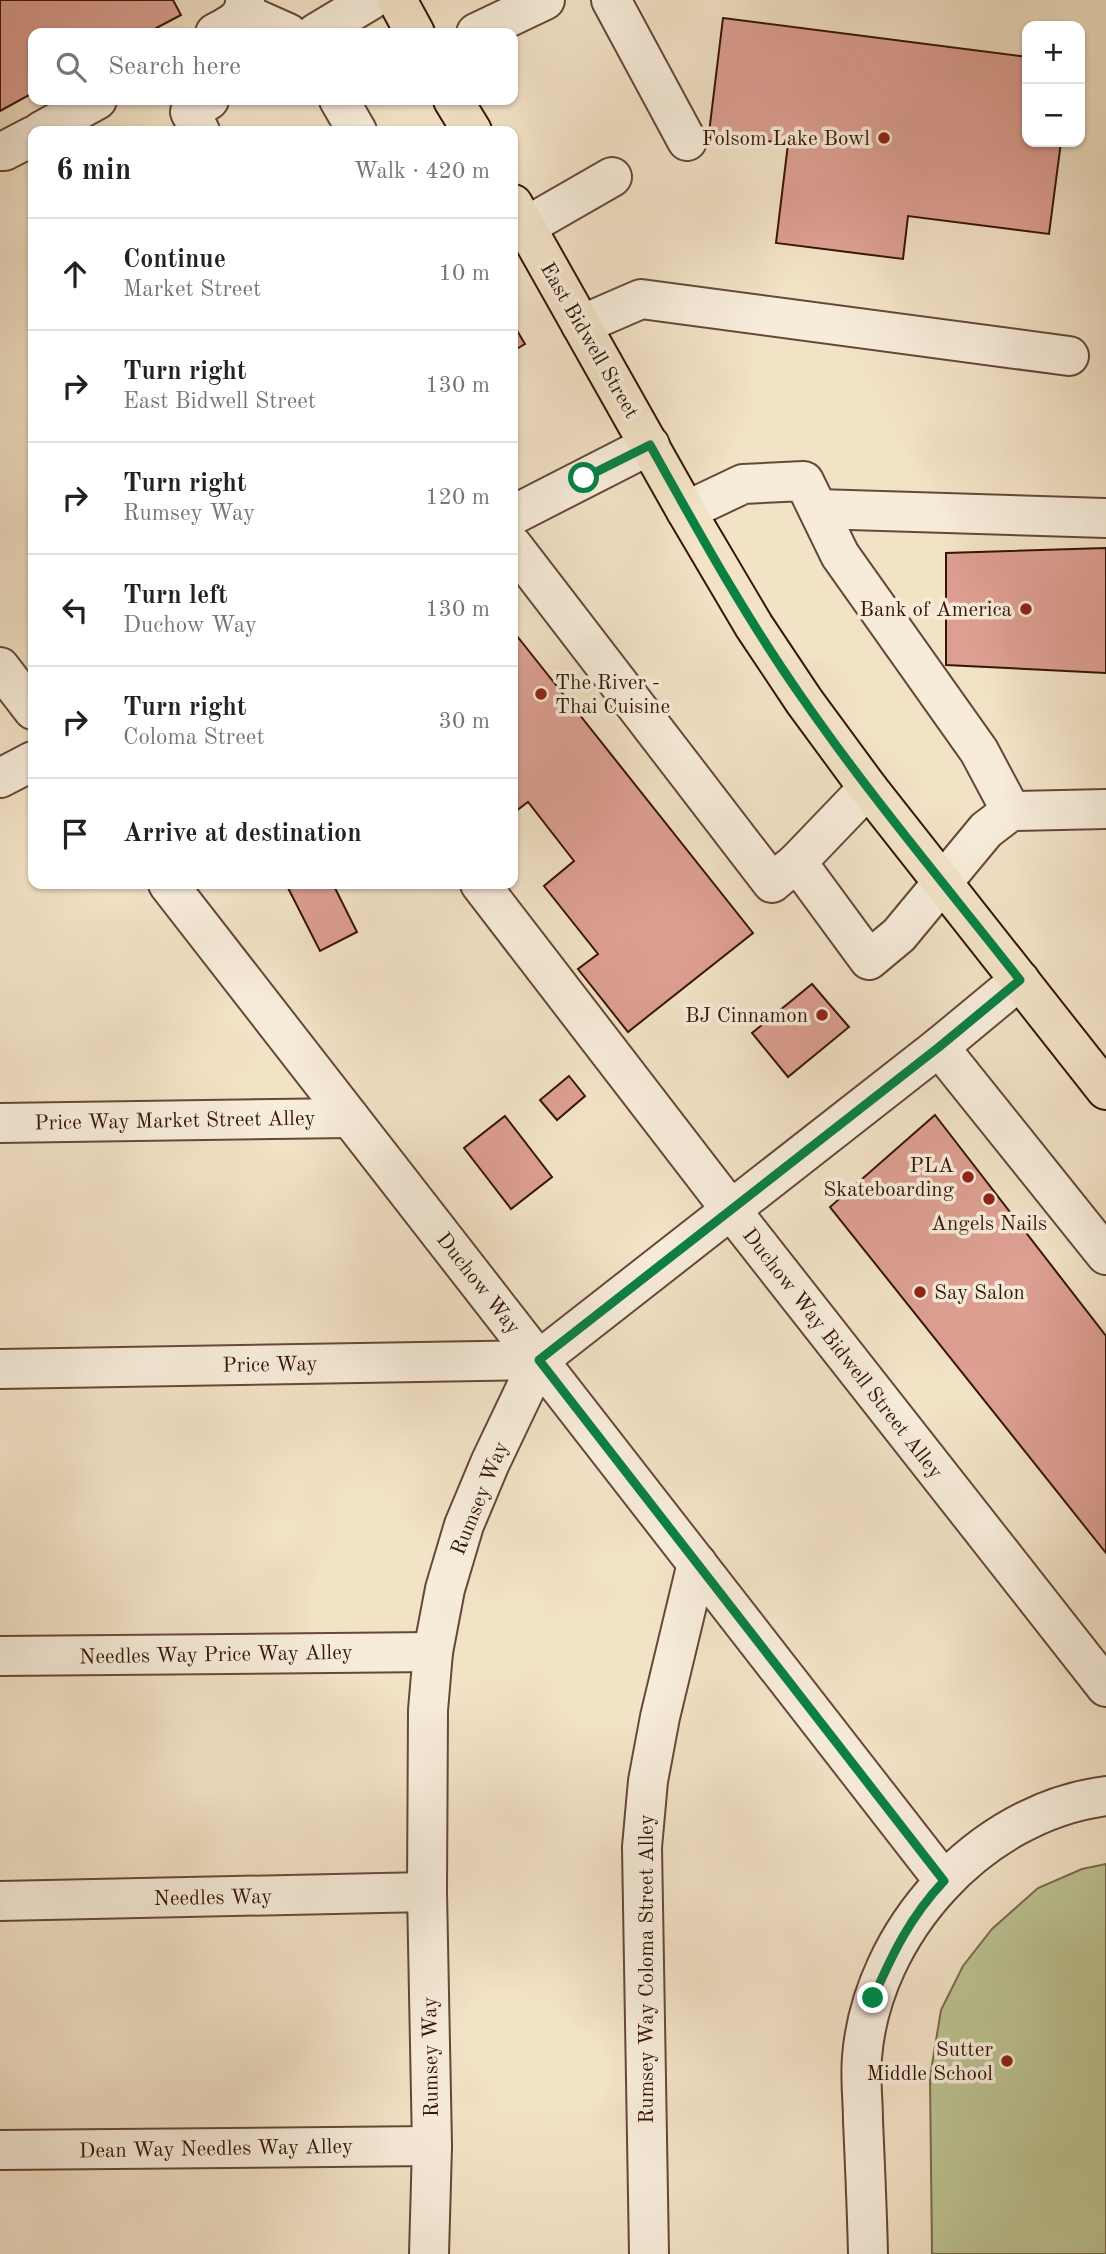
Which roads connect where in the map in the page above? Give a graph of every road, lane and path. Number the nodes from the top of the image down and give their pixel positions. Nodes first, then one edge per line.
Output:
1 (371, 0) edge
2 (397, 0) edge
3 (545, 0) edge
4 (611, 0) edge
5 (234, 15) edge
6 (273, 28) edge
7 (324, 28) edge
8 (412, 28) edge
9 (486, 28) edge
10 (89, 105) edge
11 (201, 105) edge
12 (342, 105) edge
13 (456, 105) edge
14 (54, 126) edge
15 (197, 126) edge
16 (354, 126) edge
17 (469, 126) edge
18 (687, 141) dead end
19 (612, 177) dead end
20 (519, 215) edge
21 (581, 325) junction
22 (1069, 355) dead end
23 (650, 445) junction
24 (818, 509) junction
25 (686, 511) junction
26 (518, 512) edge
27 (1106, 518) edge
28 (518, 553) edge
29 (0, 667) edge
30 (28, 703) edge
31 (28, 764) edge
32 (0, 778) edge
33 (869, 788) junction
34 (1106, 809) edge
35 (1011, 811) junction
36 (797, 862) junction
37 (942, 882) junction
38 (172, 889) edge
39 (484, 889) edge
40 (1020, 980) junction
41 (939, 1047) junction
42 (1106, 1090) edge
43 (350, 1118) junction
44 (0, 1123) edge
45 (731, 1210) junction
46 (1106, 1255) edge
47 (539, 1360) junction
48 (0, 1369) edge
49 (697, 1563) junction
50 (433, 1652) junction
51 (0, 1656) edge
52 (1106, 1687) edge
53 (1106, 1796) edge
54 (944, 1881) junction
55 (427, 1892) junction
56 (0, 1901) edge
57 (432, 2146) junction
58 (0, 2150) edge
59 (429, 2254) edge
60 (649, 2254) edge
61 (868, 2254) edge

1 - 7 street
2 - 8 main road
3 - 9 street
4 - 18 street
5 - 6 street
10 - 14 street
11 - 15 street
12 - 16 street
13 - 17 main road
19 - 20 street
20 - 21 main road, East Bidwell Street
21 - 22 street
21 - 23 main road, East Bidwell Street
23 - 25 main road, East Bidwell Street
23 - 26 street
24 - 25 street
24 - 27 street
24 - 35 street
25 - 33 main road, East Bidwell Street
28 - 36 street
29 - 30 street
31 - 32 street
33 - 36 street
33 - 37 main road, East Bidwell Street
34 - 35 street
35 - 37 street
36 - 37 street
37 - 40 main road, East Bidwell Street
38 - 43 street, Duchow Way
39 - 45 street, Duchow Way Bidwell Street Alley
40 - 41 street, Rumsey Way
40 - 42 main road, East Bidwell Street
41 - 45 street, Rumsey Way
41 - 46 street
43 - 44 street, Price Way Market Street Alley
43 - 47 street, Duchow Way
45 - 47 street, Rumsey Way
45 - 52 street, Duchow Way Bidwell Street Alley
47 - 48 street, Price Way
47 - 49 street, Duchow Way
47 - 50 street, Rumsey Way
49 - 54 street, Duchow Way
49 - 60 street, Rumsey Way Coloma Street Alley
50 - 51 street, Needles Way Price Way Alley
50 - 55 street, Rumsey Way
53 - 54 street
54 - 61 street
55 - 56 street, Needles Way
55 - 57 street, Rumsey Way
57 - 58 street, Dean Way Needles Way Alley
57 - 59 street, Rumsey Way

